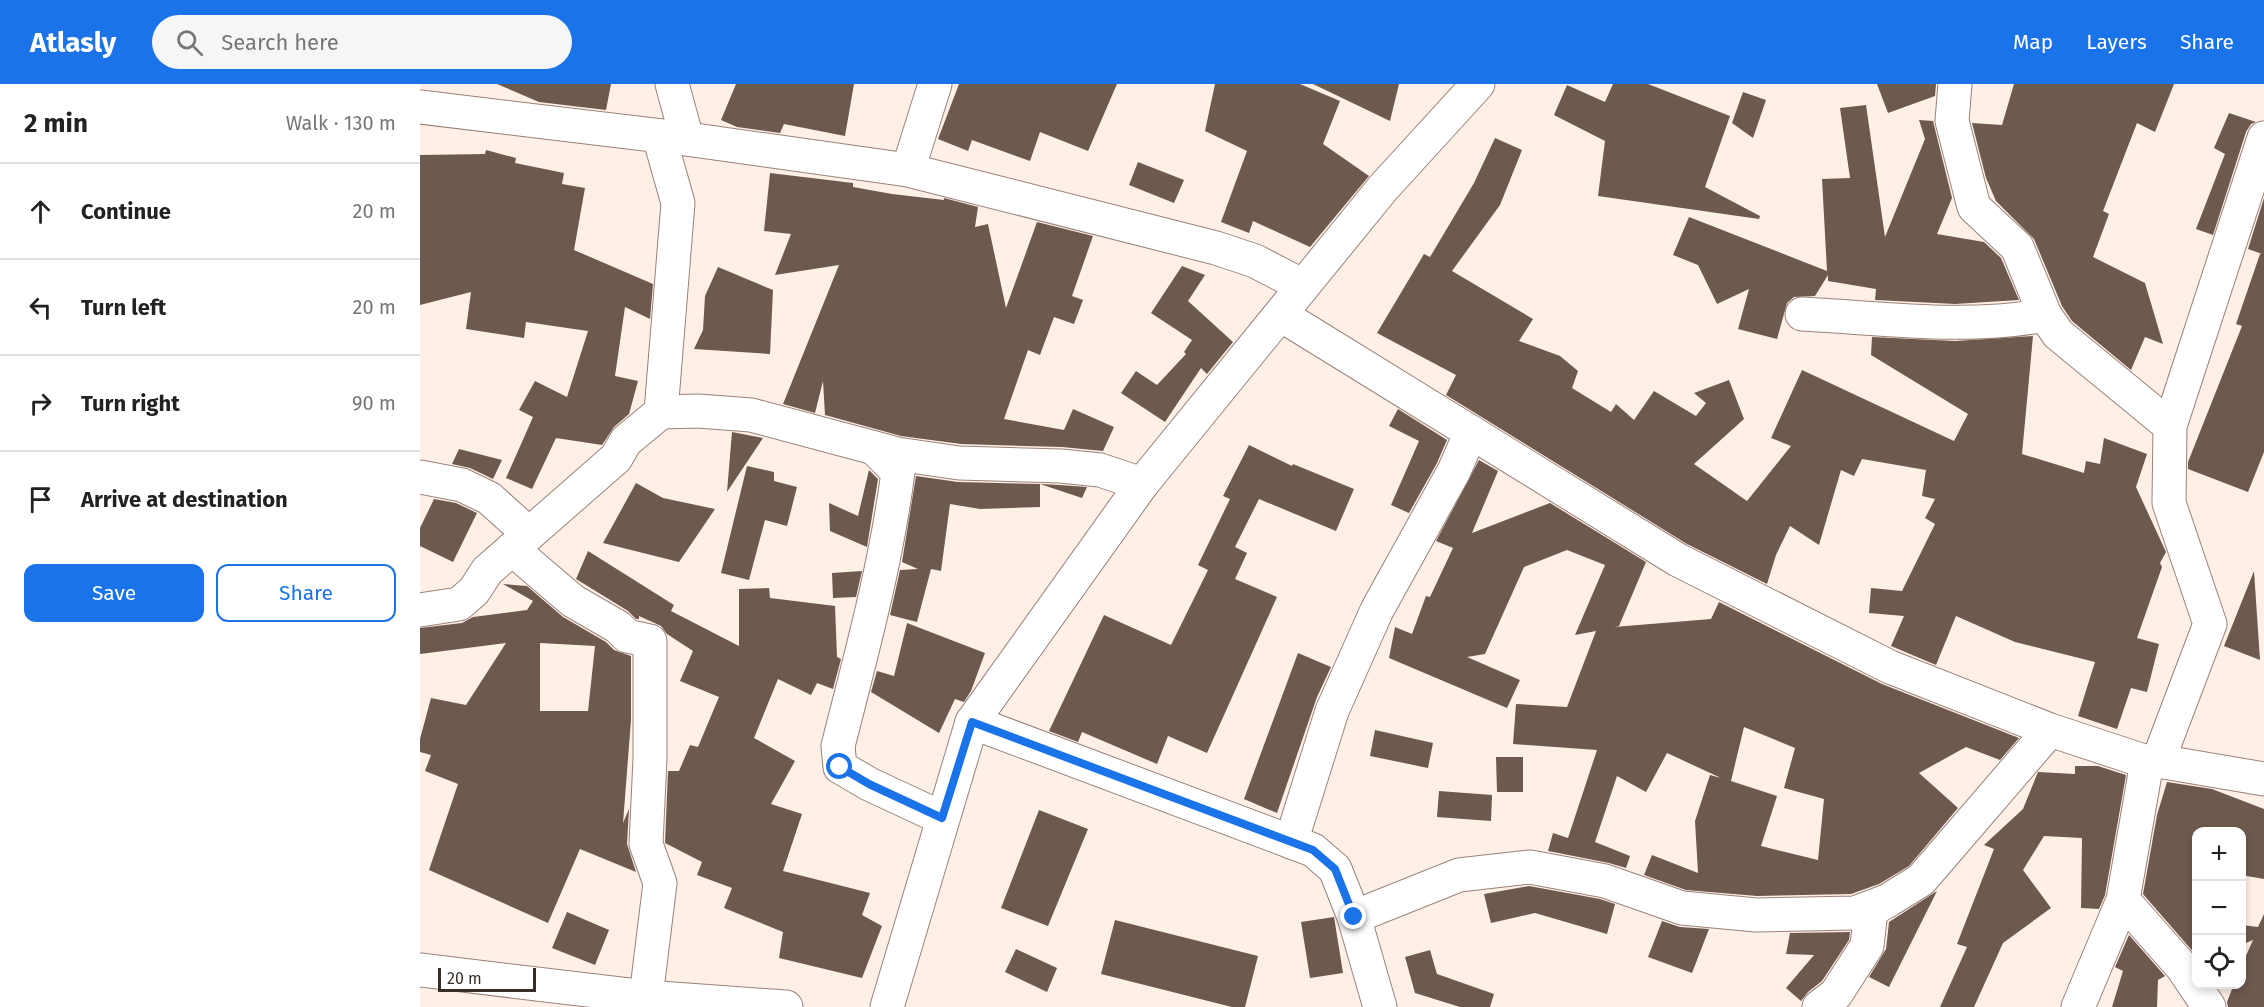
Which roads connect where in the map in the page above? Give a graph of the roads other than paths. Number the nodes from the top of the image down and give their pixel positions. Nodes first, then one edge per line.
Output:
1 (672, 84) edge
2 (935, 84) edge
3 (1478, 84) edge
4 (1955, 84) edge
5 (420, 107) edge
6 (673, 138) junction
7 (2264, 138) edge
8 (908, 170) junction
9 (1303, 286) junction
10 (1802, 314) dead end
11 (1281, 315) junction
12 (2045, 315) junction
13 (661, 412) junction
14 (2170, 426) junction
15 (1471, 432) junction
16 (874, 448) junction
17 (420, 477) edge
18 (1142, 484) junction
19 (520, 542) junction
20 (420, 610) edge
21 (972, 722) junction
22 (2050, 730) junction
23 (2153, 761) junction
24 (2264, 778) edge
25 (942, 818) junction
26 (1291, 842) junction
27 (2123, 900) junction
28 (1887, 901) junction
29 (1354, 917) junction
30 (420, 970) edge
31 (646, 997) junction
32 (771, 1006) edge
33 (887, 1007) edge
34 (1380, 1007) edge
35 (1819, 1007) edge
36 (2078, 1007) edge
37 (2209, 1007) edge

1 - 6 street
2 - 8 street
3 - 9 street
4 - 12 street
5 - 6 street
6 - 8 street
6 - 13 street
7 - 14 street
8 - 9 street
9 - 11 street
10 - 12 street
11 - 15 street
11 - 18 street
12 - 14 street
13 - 16 street
13 - 19 street
14 - 23 street
15 - 22 street
15 - 26 street
16 - 18 street
16 - 25 street
17 - 19 street
18 - 21 street
19 - 20 street
19 - 31 street
21 - 25 street
21 - 26 street
22 - 23 street
22 - 28 street
23 - 24 street
23 - 27 street
25 - 33 street
26 - 29 street
27 - 36 street
27 - 37 street
28 - 29 street
28 - 35 street
29 - 34 street
30 - 31 street
31 - 32 street

